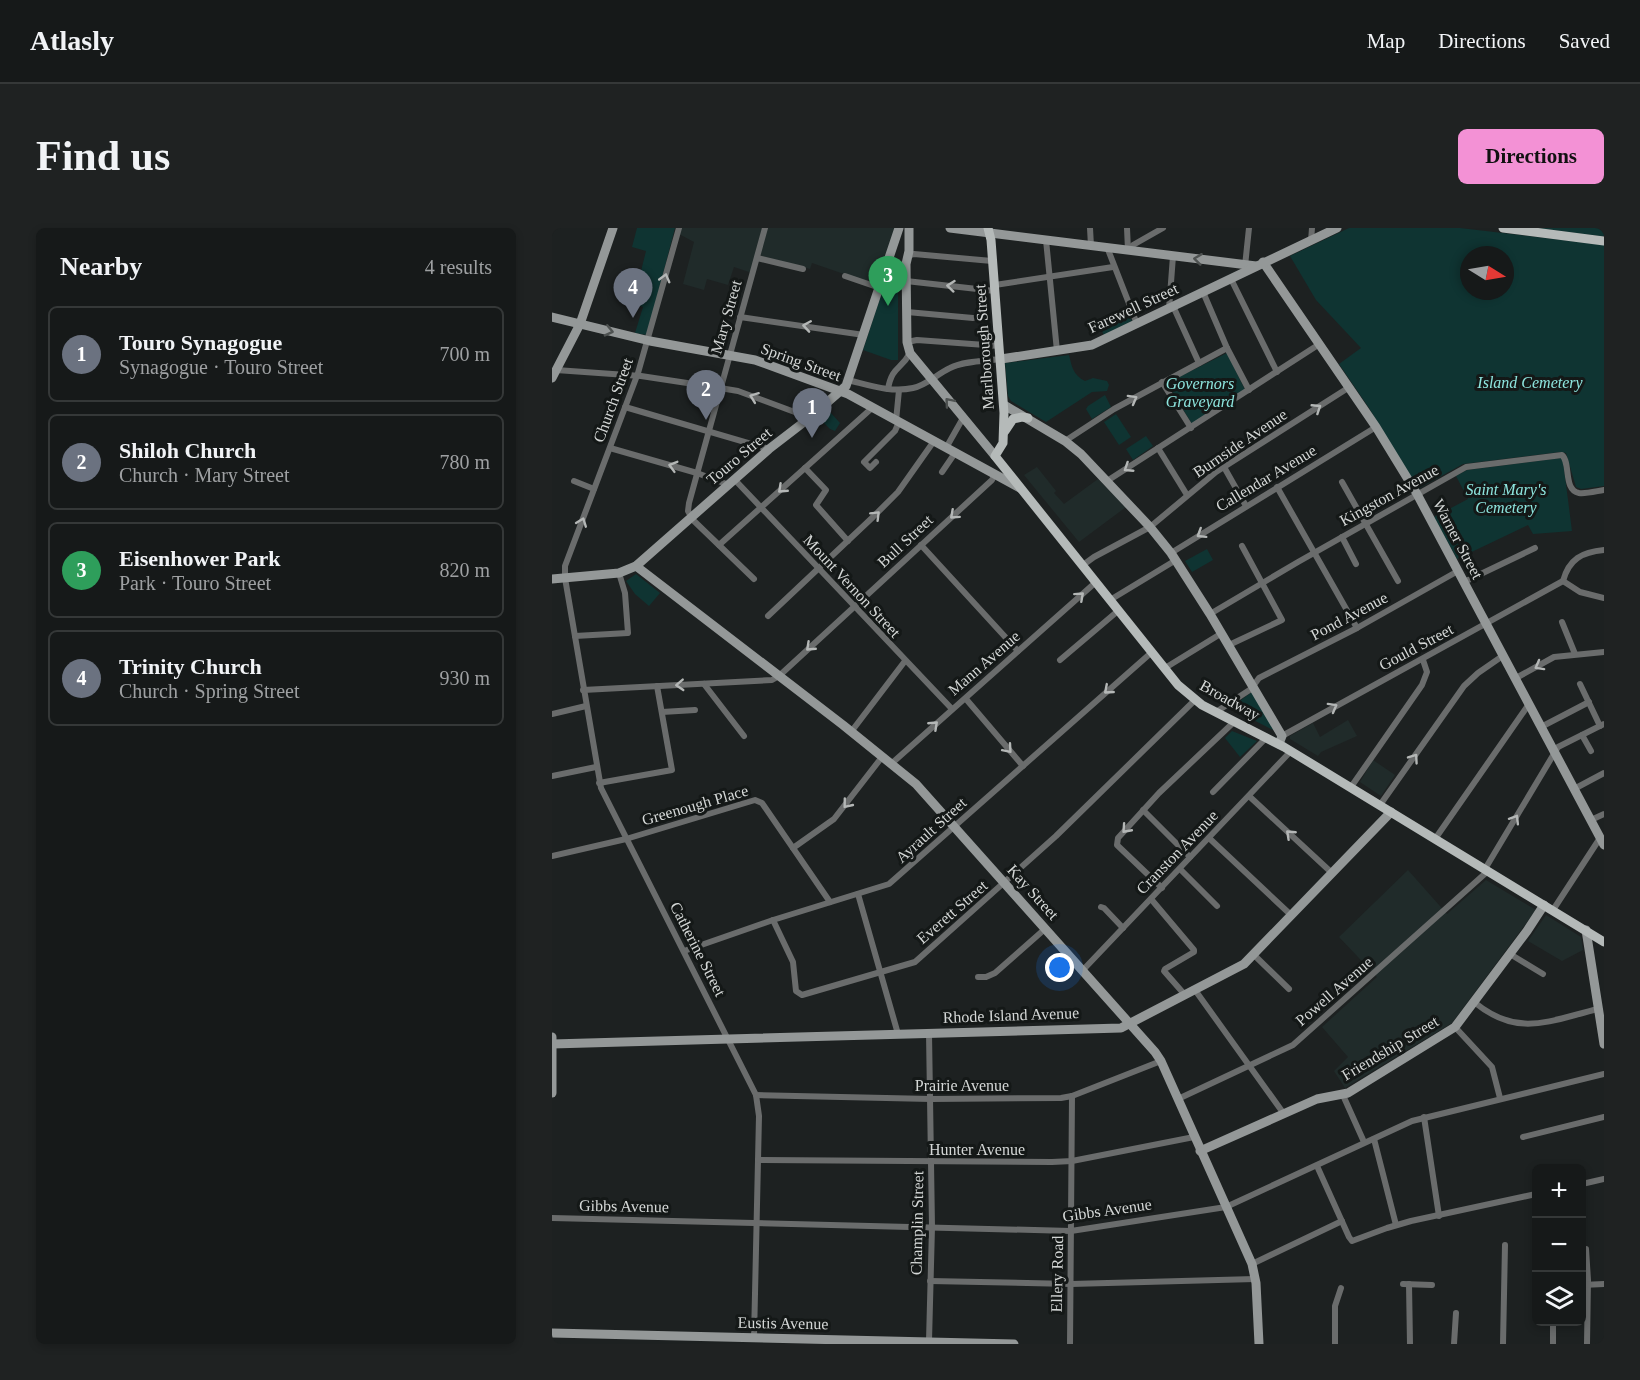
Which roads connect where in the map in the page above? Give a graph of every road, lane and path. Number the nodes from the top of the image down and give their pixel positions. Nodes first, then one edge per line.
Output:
1 (614, 228) edge
2 (679, 228) edge
3 (765, 228) edge
4 (899, 228) edge
5 (909, 228) edge
6 (950, 228) edge
7 (1090, 228) edge
8 (1126, 228) edge
9 (1163, 228) edge
10 (1249, 228) edge
11 (1312, 228) edge
12 (1337, 228) edge
13 (1503, 228) edge
14 (989, 230) edge
15 (1046, 240) junction
16 (1311, 240) junction
17 (1604, 241) edge
18 (1091, 246) junction
19 (1107, 248) junction
20 (1128, 250) junction
21 (1173, 256) junction
22 (890, 257) junction
23 (757, 258) junction
24 (907, 259) junction
25 (992, 261) junction
26 (1259, 264) junction
27 (1113, 267) junction
28 (803, 269) dead end
29 (1245, 269) junction
30 (845, 276) dead end
31 (1049, 278) junction
32 (1231, 279) junction
33 (906, 281) junction
34 (880, 288) junction
35 (995, 288) junction
36 (1203, 292) junction
37 (1171, 308) junction
38 (907, 312) junction
39 (552, 317) edge
40 (740, 317) junction
41 (973, 318) dead end
42 (580, 324) junction
43 (1137, 324) junction
44 (864, 335) junction
45 (648, 340) junction
46 (907, 342) junction
47 (1318, 345) junction
48 (999, 346) junction
49 (1227, 348) junction
50 (1057, 351) junction
51 (910, 354) junction
52 (729, 355) junction
53 (1001, 359) junction
54 (1199, 363) junction
55 (1277, 372) junction
56 (554, 374) edge
57 (637, 376) junction
58 (932, 379) junction
59 (848, 380) junction
60 (1162, 382) junction
61 (720, 388) junction
62 (1348, 388) junction
63 (888, 389) junction
64 (899, 390) junction
65 (1249, 390) junction
66 (839, 392) junction
67 (1004, 405) junction
68 (625, 407) junction
69 (872, 408) junction
70 (963, 418) junction
71 (1028, 418) junction
72 (808, 419) junction
73 (898, 422) junction
74 (1376, 427) junction
75 (1191, 428) junction
76 (708, 431) junction
77 (1004, 433) junction
78 (934, 441) junction
79 (1065, 441) junction
80 (946, 447) junction
81 (610, 448) junction
82 (1158, 448) junction
83 (769, 449) junction
84 (955, 453) junction
85 (994, 456) junction
86 (876, 462) dead end
87 (1224, 467) junction
88 (805, 468) junction
89 (942, 472) dead end
90 (697, 473) junction
91 (995, 474) junction
92 (574, 481) dead end
93 (1107, 481) junction
94 (732, 482) junction
95 (1342, 482) dead end
96 (1277, 487) junction
97 (1020, 488) junction
98 (594, 489) junction
99 (1604, 490) edge
100 (1417, 494) junction
101 (1187, 495) junction
102 (1246, 506) junction
103 (761, 508) junction
104 (690, 517) junction
105 (1366, 524) junction
106 (1150, 527) junction
107 (1342, 537) junction
108 (848, 541) junction
109 (718, 545) junction
110 (921, 545) junction
111 (1242, 546) dead end
112 (1535, 548) dead end
113 (1604, 550) edge
114 (1315, 553) junction
115 (1173, 557) junction
116 (1356, 564) dead end
117 (1083, 565) junction
118 (636, 566) junction
119 (818, 569) junction
120 (1458, 571) junction
121 (619, 573) junction
122 (565, 578) junction
123 (552, 579) edge
124 (754, 579) dead end
125 (1398, 581) dead end
126 (1563, 581) junction
127 (1096, 582) junction
128 (1464, 582) junction
129 (1263, 584) junction
130 (1113, 598) junction
131 (1604, 598) edge
132 (854, 607) junction
133 (1119, 610) junction
134 (1210, 614) junction
135 (768, 616) dead end
136 (1562, 621) dead end
137 (1487, 624) junction
138 (1357, 628) junction
139 (1222, 633) junction
140 (575, 636) junction
141 (1229, 645) junction
142 (1018, 651) junction
143 (1152, 652) junction
144 (1604, 652) edge
145 (1575, 654) junction
146 (1504, 655) junction
147 (1060, 660) dead end
148 (1423, 660) junction
149 (904, 661) junction
150 (1165, 668) junction
151 (779, 676) junction
152 (1516, 678) junction
153 (704, 684) junction
154 (1580, 684) dead end
155 (1253, 685) junction
156 (657, 687) junction
157 (583, 690) junction
158 (966, 699) junction
159 (1195, 700) junction
160 (1589, 702) junction
161 (1529, 704) junction
162 (586, 706) junction
163 (952, 709) junction
164 (695, 710) dead end
165 (662, 712) junction
166 (1216, 712) junction
167 (552, 714) edge
168 (1235, 721) junction
169 (1602, 725) edge
170 (1541, 727) junction
171 (851, 732) junction
172 (1582, 735) junction
173 (744, 736) dead end
174 (1267, 737) junction
175 (1280, 740) junction
176 (1291, 751) junction
177 (1591, 751) dead end
178 (1555, 752) junction
179 (882, 757) junction
180 (891, 764) junction
181 (1023, 766) junction
182 (596, 767) junction
183 (1604, 773) edge
184 (552, 776) edge
185 (599, 783) junction
186 (1351, 788) junction
187 (1575, 789) junction
188 (1214, 792) dead end
189 (1249, 796) junction
190 (1380, 806) junction
191 (1143, 810) junction
192 (1391, 812) junction
193 (1604, 814) edge
194 (1591, 820) junction
195 (954, 827) junction
196 (1209, 838) junction
197 (626, 839) junction
198 (1435, 839) junction
199 (1602, 841) edge
200 (793, 848) junction
201 (552, 856) edge
202 (1190, 857) junction
203 (1180, 869) junction
204 (1486, 870) junction
205 (1332, 873) junction
206 (1006, 883) junction
207 (1162, 888) junction
208 (858, 894) junction
209 (1151, 899) junction
210 (830, 902) junction
211 (1544, 905) junction
212 (1217, 906) dead end
213 (1101, 907) dead end
214 (1553, 910) junction
215 (1291, 915) junction
216 (773, 920) junction
217 (1046, 928) junction
218 (1123, 928) junction
219 (1586, 930) junction
220 (1603, 941) edge
221 (684, 951) junction
222 (1253, 954) junction
223 (1510, 954) junction
224 (1083, 970) junction
225 (880, 973) junction
226 (1543, 974) dead end
227 (978, 977) dead end
228 (1289, 988) dead end
229 (1195, 990) junction
230 (1185, 995) junction
231 (1474, 1002) junction
232 (1598, 1009) junction
233 (1131, 1024) junction
234 (1455, 1027) junction
235 (929, 1033) junction
236 (898, 1034) junction
237 (552, 1037) edge
238 (728, 1039) junction
239 (552, 1044) edge
240 (1604, 1044) edge
241 (1161, 1061) junction
242 (1250, 1066) junction
243 (1604, 1074) edge
244 (1342, 1093) junction
245 (552, 1094) edge
246 (756, 1095) junction
247 (1072, 1096) junction
248 (1500, 1098) junction
249 (931, 1099) junction
250 (1178, 1099) junction
251 (1284, 1114) junction
252 (1424, 1117) junction
253 (1604, 1117) edge
254 (1194, 1137) junction
255 (1523, 1137) dead end
256 (1374, 1139) junction
257 (1364, 1142) junction
258 (1200, 1150) junction
259 (758, 1160) junction
260 (1072, 1161) junction
261 (931, 1162) junction
262 (1317, 1166) junction
263 (1604, 1179) edge
264 (1586, 1183) edge
265 (1532, 1195) edge
266 (1226, 1207) junction
267 (1439, 1216) junction
268 (552, 1218) edge
269 (1342, 1221) junction
270 (756, 1223) junction
271 (1396, 1225) junction
272 (932, 1227) junction
273 (1071, 1231) junction
274 (1505, 1245) dead end
275 (1252, 1264) junction
276 (1255, 1280) junction
277 (930, 1281) junction
278 (1071, 1284) junction
279 (1604, 1284) edge
280 (1432, 1285) dead end
281 (1586, 1285) edge
282 (1341, 1288) dead end
283 (1456, 1313) dead end
284 (1586, 1324) edge
285 (1553, 1326) edge
286 (552, 1333) edge
287 (754, 1338) junction
288 (929, 1341) junction
289 (1014, 1344) edge
290 (1070, 1344) edge
291 (1259, 1344) edge
292 (1335, 1344) edge
293 (1410, 1344) edge
294 (1454, 1344) edge
295 (1503, 1344) edge
296 (1553, 1344) edge
297 (1587, 1344) edge

1 - 42 street
45 -> 2 street, Church Street
3 - 23 street, Mary Street
4 - 22 street, Touro Street
5 - 24 street
6 - 14 street
7 - 18 street
8 - 20 street
9 - 20 street
10 - 29 street
11 - 16 street
12 - 16 street, Farewell Street
13 - 17 main road
14 - 15 street
14 - 25 main road, Marlborough Street
15 - 18 street
15 - 31 street
16 - 26 street, Farewell Street
18 - 19 street
19 - 20 street
19 - 27 street
20 - 21 street
29 -> 21 street
21 - 37 street
22 - 24 street
22 - 34 street, Touro Street
23 - 28 street
23 - 40 street, Mary Street
24 - 25 street
24 - 33 street
25 - 35 main road, Marlborough Street
26 - 29 street, Farewell Street
26 - 47 street, Warner Street
27 - 31 street
27 - 43 street
29 - 32 street, Farewell Street
30 - 34 street
31 - 35 street
31 - 50 street
32 - 36 street, Farewell Street
32 - 55 street
35 -> 33 street
33 - 38 street
34 - 44 street, Touro Street
35 - 48 main road, Marlborough Street
36 - 37 street, Farewell Street
36 - 49 street
37 - 43 street, Farewell Street
37 - 54 street
38 - 41 street
38 - 46 street
39 - 42 street, Spring Street
44 -> 40 street
40 - 52 street, Mary Street
42 -> 45 street, Spring Street
42 - 56 street
43 - 50 street, Farewell Street
44 - 59 street, Touro Street
45 - 52 street, Spring Street
45 - 57 street, Church Street
46 - 48 street
46 - 51 street
47 - 55 street
47 - 62 street, Warner Street
48 - 53 main road, Marlborough Street
49 - 54 street
49 - 65 street
50 - 53 street, Farewell Street
51 - 58 street, Broadway
51 - 63 street
52 - 61 street, Mary Street
52 - 66 street, Spring Street
53 - 58 street, Farewell Street
53 - 67 main road, Marlborough Street
54 - 60 street
55 - 65 street
56 - 57 street
57 - 61 street
57 - 68 street, Church Street
58 - 64 street, Farewell Street
70 -> 58 street, Broadway
59 - 63 street
59 - 66 street, Touro Street
60 - 75 street
79 -> 60 street
72 -> 61 street
61 - 76 street, Mary Street
62 - 74 street, Warner Street
87 -> 62 street, Burnside Avenue
63 - 64 street
64 - 73 street
65 - 75 street
66 - 69 street, Spring Street
66 - 72 street, Touro Street
67 - 71 street
67 - 77 main road, Marlborough Street
68 - 76 street
68 - 81 street, Church Street
69 - 73 street, Spring Street
69 - 88 street
70 - 80 street
70 - 85 street, Broadway
71 - 77 main road
71 - 79 street
72 - 83 street, Touro Street
73 - 78 street, Spring Street
73 - 86 street
74 - 96 street, Callendar Avenue
74 - 100 street, Warner Street
75 - 82 street
76 - 83 street
76 - 90 street, Mary Street
77 - 85 main road, Marlborough Street
78 - 80 street, Spring Street
108 -> 78 street
79 - 93 street
80 - 84 street, Spring Street
90 -> 81 street
81 - 98 street, Church Street
82 -> 93 street
82 - 101 street
83 - 94 street, Touro Street
84 - 89 street
84 - 91 street, Spring Street
85 - 97 main road, Broadway
87 - 101 street, Burnside Avenue
87 - 102 street
88 -> 103 street
88 - 108 street
90 - 94 street
90 - 104 street, Mary Street
91 - 97 street, Spring Street
91 -> 110 street, Bull Street
92 - 98 street
93 - 106 street
94 - 103 street, Mount Vernon Street
94 - 104 street, Touro Street
95 - 105 street
96 - 102 street, Callendar Avenue
96 - 114 street
97 - 117 main road, Broadway
122 -> 98 street, Church Street
99 - 100 street, Kingston Avenue
100 - 105 street, Kingston Avenue
100 - 120 street, Warner Street
101 - 106 street, Burnside Avenue
102 -> 115 street, Callendar Avenue
103 - 109 street
103 - 119 street, Mount Vernon Street
104 - 109 street
104 - 118 street, Touro Street
105 - 107 street, Kingston Avenue
105 - 125 street
106 - 115 street
106 - 117 street, Burnside Avenue
107 - 114 street, Kingston Avenue
107 - 116 street
108 - 119 street
109 - 124 street
110 - 132 street, Bull Street
110 - 142 street
111 - 129 street
112 - 128 street
113 - 126 street
114 - 129 street, Kingston Avenue
114 - 138 street
115 - 130 street, Callendar Avenue
115 - 134 street
117 - 127 main road, Broadway
118 - 121 street, Touro Street
118 - 151 street, Kay Street
119 - 132 street, Mount Vernon Street
119 - 135 street
120 - 128 street, Warner Street
120 - 138 street, Pond Avenue
121 - 122 street, Touro Street
121 - 140 street
122 - 123 street, Touro Street
122 - 140 street, Catherine Street
126 - 131 street
126 - 137 street, Gould Street
127 - 130 main road, Broadway
142 -> 127 street, Mann Avenue
128 - 137 street, Warner Street
129 - 134 street, Kingston Avenue
129 - 141 street
130 - 133 main road, Broadway
132 - 149 street, Mount Vernon Street
132 -> 151 street, Bull Street
133 - 143 main road, Broadway
133 - 147 street
134 - 139 street
136 - 145 street
137 - 146 street, Warner Street
137 - 148 street, Gould Street
138 - 155 street, Pond Avenue
139 - 141 street
139 - 150 street
140 - 157 street, Catherine Street
141 - 155 street
142 - 158 street, Mann Avenue
143 - 150 main road, Broadway
143 -> 181 street, Ayrault Street
144 - 145 street
145 -> 152 street
146 - 152 street, Warner Street
190 -> 146 street
175 -> 148 street, Gould Street
148 - 186 street
149 - 163 street, Mount Vernon Street
149 - 171 street
150 - 159 main road, Broadway
151 - 153 street
151 - 171 street, Kay Street
152 - 161 street, Warner Street
153 -> 156 street
153 - 173 street
154 - 160 street
155 - 166 street, Pond Avenue
155 - 175 street
156 - 157 street
156 - 165 street
157 - 162 street, Catherine Street
158 - 163 street, Mann Avenue
158 -> 181 street
159 - 166 main road, Broadway
159 - 206 street, Everett Street
160 - 169 street
160 - 170 street
161 - 170 street, Warner Street
161 - 198 street
162 - 167 street
162 - 182 street, Catherine Street
180 -> 163 street, Mann Avenue
164 - 165 street
165 - 185 street
166 - 168 main road, Broadway
168 - 174 main road, Broadway
168 - 191 street
169 - 172 street
170 - 178 street, Warner Street
171 - 179 street, Kay Street
172 - 177 street
172 - 178 street
174 - 175 main road, Broadway
174 - 188 street
175 - 176 main road, Broadway
176 - 186 main road, Broadway
176 - 189 street, Cranston Avenue
178 - 187 street, Warner Street
204 -> 178 street, Powell Avenue
179 - 180 street, Kay Street
179 -> 200 street
180 - 195 street, Kay Street
181 - 195 street, Ayrault Street
182 - 184 street
182 - 185 street, Catherine Street
183 - 187 street
185 - 197 street, Catherine Street
186 - 190 main road, Broadway
187 - 194 street, Warner Street
189 - 196 street, Cranston Avenue
205 -> 189 street
190 - 192 main road, Broadway
191 - 202 street
191 -> 207 street
192 - 198 main road, Broadway
192 - 205 street, Rhode Island Avenue
193 - 194 street
194 - 199 street, Warner Street
195 - 206 street, Kay Street
195 - 208 street, Ayrault Street
196 - 202 street, Cranston Avenue
196 - 215 street
197 - 200 street, Greenough Place
197 - 201 street, Greenough Place
197 - 221 street, Catherine Street
198 - 204 main road, Broadway
199 - 214 street
200 - 210 street, Greenough Place
202 - 203 street, Cranston Avenue
203 - 207 street, Cranston Avenue
203 - 212 street
204 - 211 main road, Broadway
204 - 242 street, Powell Avenue
205 - 215 street, Rhode Island Avenue
206 - 217 street, Kay Street
206 - 225 street, Everett Street
207 - 209 street, Cranston Avenue
208 - 210 street, Ayrault Street
208 - 225 street
209 - 218 street, Cranston Avenue
209 - 230 street
210 - 216 street, Ayrault Street
211 - 214 main road, Broadway
211 - 223 street, Friendship Street
213 - 218 street
214 - 219 main road, Broadway
215 - 222 street, Rhode Island Avenue
216 - 221 street, Ayrault Street
216 - 225 street, Everett Street
217 - 224 street, Kay Street
217 - 227 street
218 - 224 street, Cranston Avenue
219 - 220 main road, Broadway
219 - 232 street
221 - 238 street, Catherine Street
222 - 228 street
222 - 229 street, Rhode Island Avenue
223 - 226 street
223 - 231 street, Friendship Street
224 - 233 street, Kay Street
225 - 236 street
229 - 230 street, Rhode Island Avenue
229 - 242 street
230 - 233 street, Rhode Island Avenue
231 - 232 street
231 - 234 street, Friendship Street
232 - 240 street
233 - 235 street, Rhode Island Avenue
233 - 241 street, Kay Street
234 - 244 street, Friendship Street
234 - 248 street
235 - 236 street, Rhode Island Avenue
235 - 249 street, Champlin Street
236 - 238 street, Rhode Island Avenue
237 - 239 street
238 - 239 street, Rhode Island Avenue
238 - 246 street, Catherine Street
239 - 245 street
241 - 247 street, Prairie Avenue
241 - 250 street, Kay Street
242 - 250 street, Powell Avenue
242 - 251 street
243 - 248 street, Gibbs Avenue
244 - 251 street, Friendship Street
244 - 257 street
246 - 249 street, Prairie Avenue
246 - 259 street, Catherine Street
247 - 249 street, Prairie Avenue
247 - 260 street, Ellery Road
248 - 252 street, Gibbs Avenue
249 - 261 street, Champlin Street
250 - 254 street, Kay Street
251 - 258 street, Friendship Street
252 - 256 street, Gibbs Avenue
252 - 267 street
253 - 255 street
254 - 258 street, Kay Street
254 - 260 street, Hunter Avenue
256 - 257 street, Gibbs Avenue
256 - 271 street
257 - 262 street, Gibbs Avenue
258 - 266 street, Kay Street
259 - 261 street, Hunter Avenue
259 - 270 street, Catherine Street
260 - 261 street, Hunter Avenue
260 - 273 street, Ellery Road
261 - 272 street, Champlin Street
262 - 266 street, Gibbs Avenue
262 - 269 street
263 - 264 street
265 - 267 street
266 - 273 street, Gibbs Avenue
266 - 275 street, Kay Street
267 - 271 street
268 - 270 street, Gibbs Avenue
269 - 271 street
269 - 275 street
270 - 272 street, Gibbs Avenue
270 - 287 street, Catherine Street
272 - 273 street, Gibbs Avenue
272 - 277 street, Champlin Street
273 - 278 street, Ellery Road
274 - 295 street
275 - 276 street, Kay Street
276 - 278 street
276 - 291 street, Kay Street
277 - 278 street
277 - 288 street, Champlin Street
278 - 290 street, Ellery Road
279 - 281 street
280 - 293 street
282 - 292 street
283 - 294 street
284 - 297 street
285 - 296 street
286 - 287 street, Eustis Avenue
287 - 288 street, Eustis Avenue
288 - 289 street, Eustis Avenue

